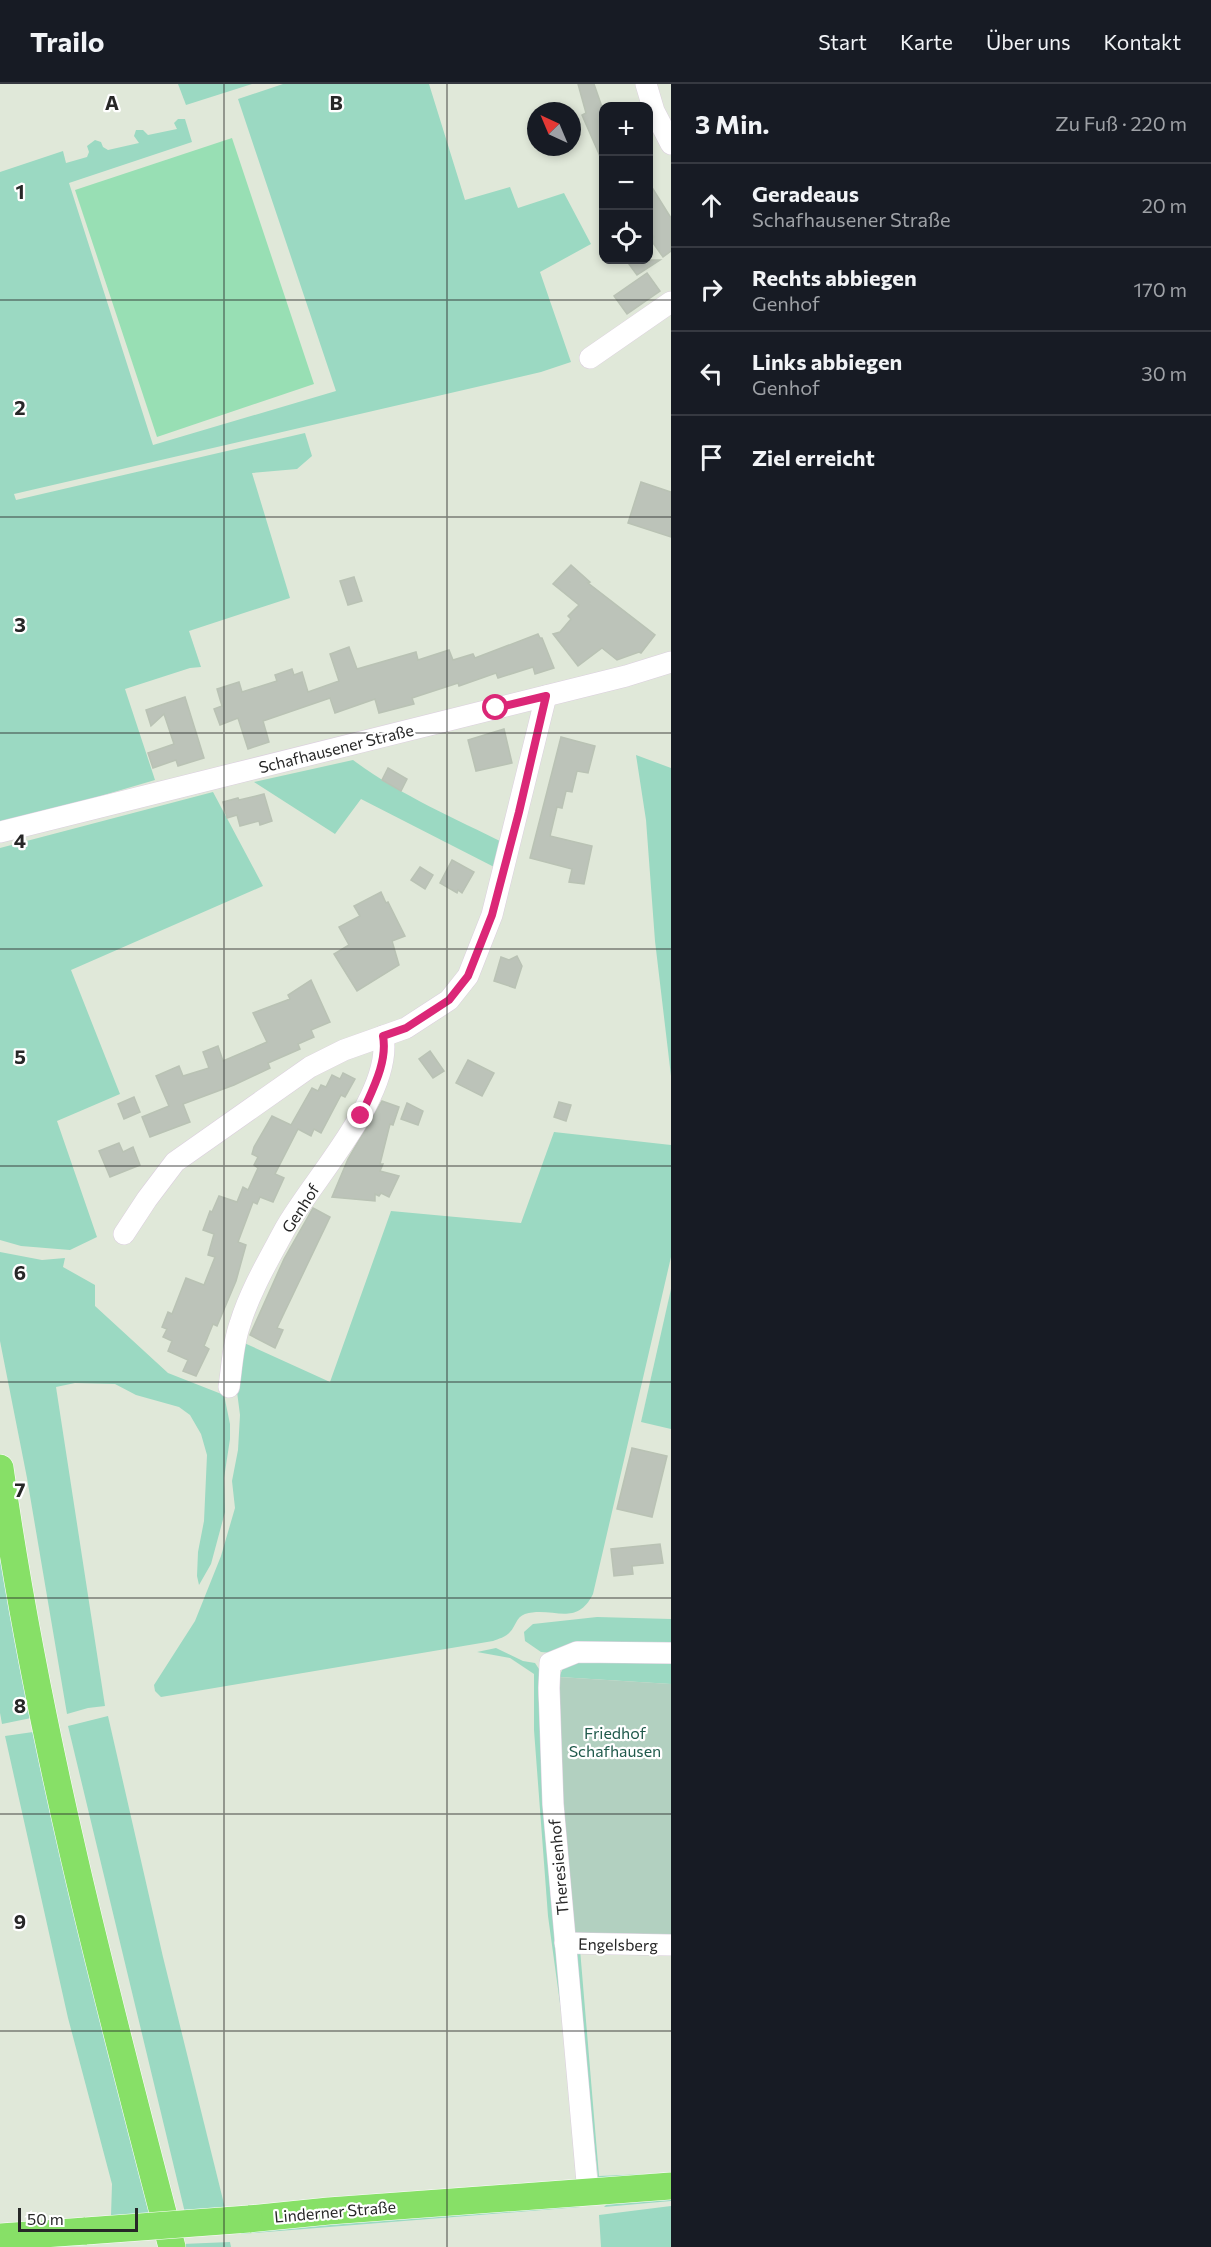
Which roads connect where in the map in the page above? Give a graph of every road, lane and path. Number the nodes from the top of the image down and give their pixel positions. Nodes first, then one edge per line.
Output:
1 (646, 84) edge
2 (671, 144) edge
3 (671, 302) edge
4 (590, 358) dead end
5 (671, 662) edge
6 (546, 696) junction
7 (0, 832) edge
8 (383, 1036) junction
9 (124, 1233) dead end
10 (229, 1387) dead end
11 (0, 1468) edge
12 (671, 1653) edge
13 (565, 1943) junction
14 (671, 1945) edge
15 (671, 2186) edge
16 (588, 2193) junction
17 (0, 2237) edge
18 (172, 2247) edge

1 - 2 street
3 - 4 street
5 - 6 street, Schafhausener Straße
6 - 7 street, Schafhausener Straße
6 - 8 street
8 - 9 street
8 - 10 street, Genhof
11 - 18 main road
12 - 13 street, Theresienhof
13 - 14 street, Engelsberg
13 - 16 street, Theresienhof
15 - 16 main road, Linderner Straße
16 - 17 main road, Linderner Straße, bridge

